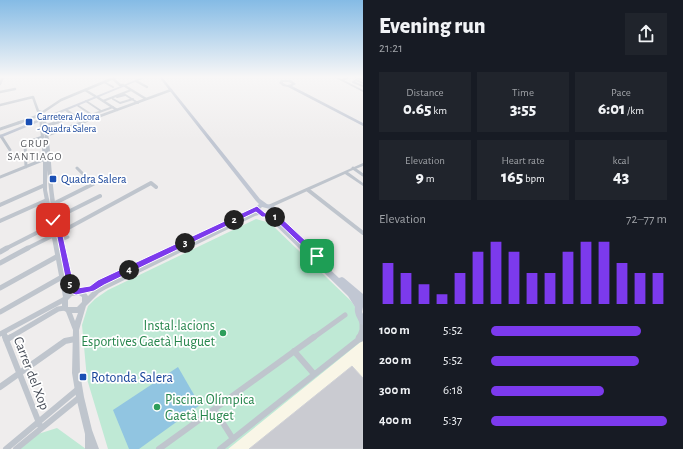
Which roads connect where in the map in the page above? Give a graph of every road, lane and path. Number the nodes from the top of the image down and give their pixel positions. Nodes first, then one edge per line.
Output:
1 (29, 98) edge
2 (33, 98) edge
3 (67, 98) edge
4 (94, 98) edge
5 (94, 98) edge
6 (98, 98) edge
7 (111, 98) edge
8 (149, 98) edge
9 (177, 98) edge
10 (315, 98) edge
11 (113, 99) joint
12 (133, 99) joint
13 (146, 99) joint
14 (129, 100) junction
15 (103, 101) junction
16 (86, 102) junction
17 (138, 102) junction
18 (0, 104) edge
19 (134, 104) junction
20 (77, 105) junction
21 (113, 107) junction
22 (66, 110) junction
23 (118, 110) junction
24 (101, 111) junction
25 (41, 112) junction
26 (92, 115) junction
27 (76, 116) junction
28 (40, 119) junction
29 (80, 119) junction
30 (84, 122) junction
31 (363, 124) edge
32 (45, 126) junction
33 (0, 129) edge
34 (0, 136) edge
35 (45, 136) junction
36 (10, 150) dead end
37 (45, 159) junction
38 (363, 164) edge
39 (26, 167) junction
40 (77, 168) dead end
41 (353, 168) junction
42 (347, 172) junction
43 (363, 175) edge
44 (0, 177) edge
45 (363, 181) edge
46 (363, 185) edge
47 (48, 187) junction
48 (156, 187) dead end
49 (308, 190) junction
50 (100, 196) dead end
51 (47, 200) junction
52 (0, 205) edge
53 (51, 205) junction
54 (266, 208) junction
55 (0, 221) edge
56 (53, 221) junction
57 (363, 233) edge
58 (57, 234) junction
59 (68, 237) dead end
60 (61, 240) junction
61 (0, 252) edge
62 (61, 255) junction
63 (0, 263) edge
64 (62, 277) junction
65 (0, 288) edge
66 (78, 292) junction
67 (65, 299) junction
68 (362, 303) edge
69 (84, 304) junction
70 (66, 309) junction
71 (0, 312) edge
72 (345, 314) dead end
73 (363, 321) edge
74 (76, 330) junction
75 (1, 333) edge
76 (75, 339) junction
77 (360, 339) edge
78 (6, 340) junction
79 (294, 351) junction
80 (19, 374) junction
81 (314, 374) junction
82 (0, 387) edge
83 (79, 393) junction
84 (214, 409) junction
85 (40, 425) junction
86 (88, 430) junction
87 (233, 438) junction
88 (6, 449) edge
89 (16, 449) edge
90 (89, 449) edge
91 (95, 449) edge
92 (159, 449) edge
93 (220, 449) edge

1 - 18 street
2 - 25 street
3 - 25 street
4 - 16 main road
5 - 28 main road
6 - 15 street
7 - 15 street
8 - 13 street
9 - 54 main road
10 - 31 main road
11 - 14 street
11 - 15 street
12 - 14 street
12 - 17 street
13 - 17 street
14 - 19 street
15 - 21 street
16 - 20 main road
16 - 24 street
17 - 19 street
19 - 23 street
20 - 22 main road
20 - 26 street
21 - 23 street
21 - 24 street
22 - 27 street
22 - 28 main road
23 - 30 street
24 - 26 street
25 - 28 street
26 - 29 street
27 - 29 street
27 - 32 street
28 - 32 street
28 - 33 street
28 - 34 main road
28 - 35 street
29 - 30 street
30 - 35 street
32 - 35 street
34 - 36 street
35 - 37 street
35 - 39 street
35 - 47 street
37 - 39 street
37 - 47 street
38 - 41 street
39 - 44 street
40 - 53 street
41 - 42 street
41 - 43 street
42 - 45 street
42 - 46 street
42 - 49 street
47 - 51 street
47 - 52 street
47 - 53 street
48 - 58 street
49 - 54 street
49 - 57 street
50 - 56 street
51 - 53 street
51 - 55 street
53 - 56 street
54 - 66 street
54 - 68 main road
54 - 69 street
56 - 58 street
56 - 58 street
56 - 61 street
58 - 60 street
58 - 62 street
58 - 63 street
59 - 60 street
60 - 62 street
62 - 64 street
62 - 65 street
62 - 66 street
64 - 67 street
64 - 71 street
66 - 67 street
66 - 69 street
67 - 70 street
67 - 75 street
68 - 73 main road
69 - 70 street
69 - 74 street
70 - 74 street
70 - 78 street
72 - 79 street
73 - 77 street
74 - 76 street
75 - 78 street, Carrer del Xop
76 - 80 street
76 - 83 street
77 - 81 street
78 - 80 street, Carrer del Xop
79 - 81 street
79 - 84 street
80 - 82 street
80 - 85 street, Carrer del Xop
81 - 87 street
83 - 85 street
83 - 86 street
84 - 87 street
84 - 92 street
85 - 88 street
85 - 89 street
86 - 90 street
86 - 91 street
87 - 93 street

